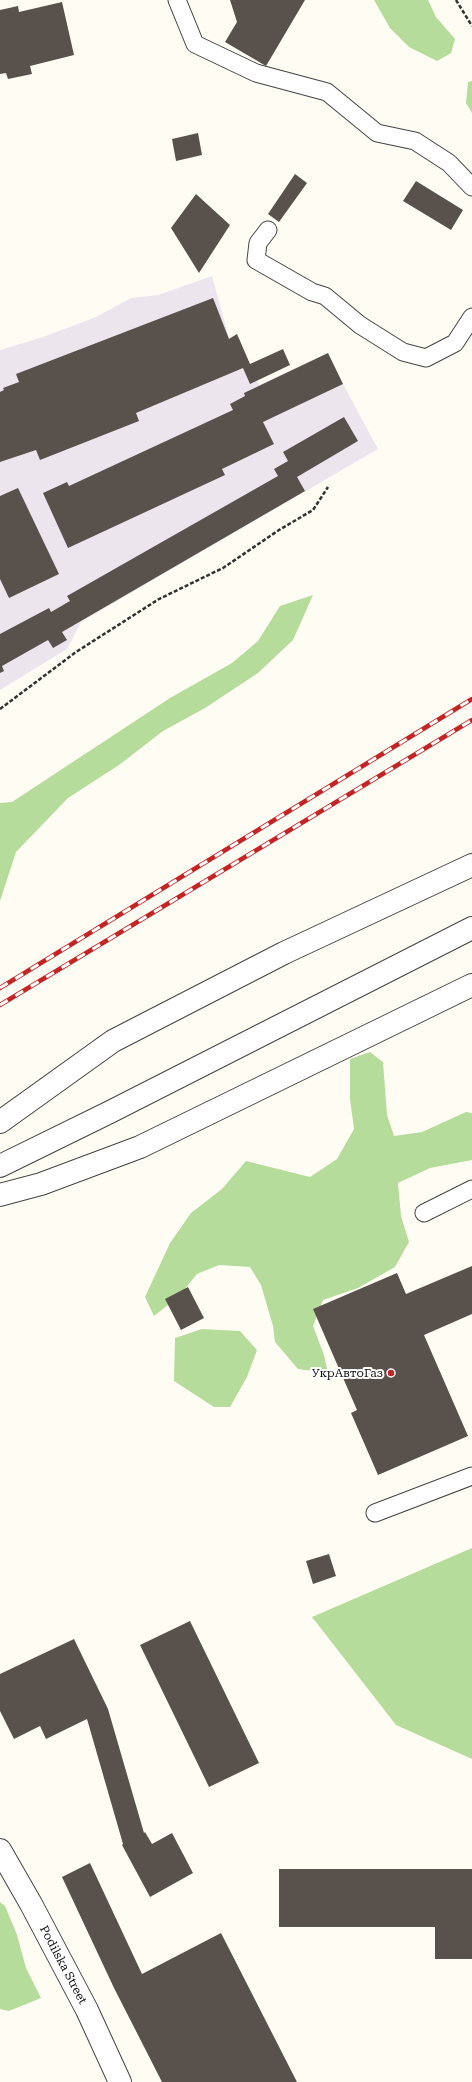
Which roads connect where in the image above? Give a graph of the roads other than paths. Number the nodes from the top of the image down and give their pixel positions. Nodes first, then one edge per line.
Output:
1 (177, 0) edge
2 (472, 187) edge
3 (268, 230) dead end
4 (472, 317) edge
5 (472, 865) edge
6 (472, 928) edge
7 (472, 984) edge
8 (0, 1122) edge
9 (0, 1166) edge
10 (472, 1189) edge
11 (0, 1195) edge
12 (424, 1213) dead end
13 (472, 1476) edge
14 (375, 1513) dead end
15 (0, 1850) edge
16 (120, 2082) edge

1 - 2 lane
3 - 4 lane
5 - 8 street
6 - 9 street
7 - 11 street
10 - 12 lane
13 - 14 lane
15 - 16 street, Podilska Street

